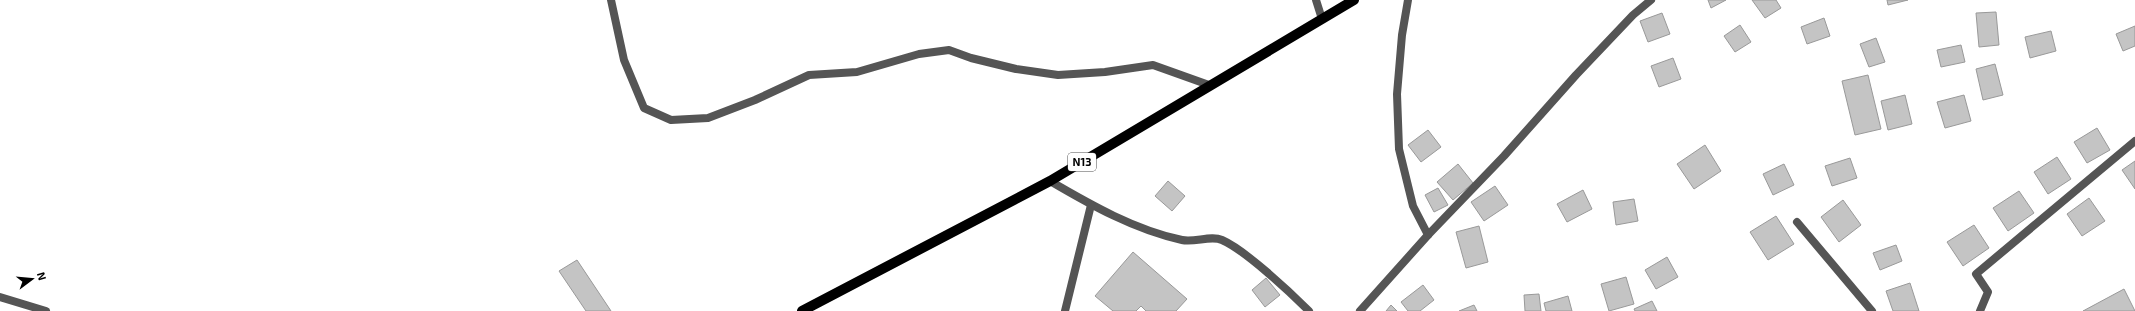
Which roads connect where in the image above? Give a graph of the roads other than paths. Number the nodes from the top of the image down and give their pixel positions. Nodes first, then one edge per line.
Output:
1 (611, 0) edge
2 (1316, 0) edge
3 (1354, 0) edge
4 (1408, 0) edge
5 (1651, 0) edge
6 (1322, 18) junction
7 (1209, 86) junction
8 (2135, 141) edge
9 (1050, 181) junction
10 (1091, 204) junction
11 (1797, 222) dead end
12 (1428, 234) junction
13 (0, 297) edge
14 (46, 311) edge
15 (802, 311) edge
16 (1065, 311) edge
17 (1309, 311) edge
18 (1360, 311) edge
19 (1872, 311) edge
20 (1980, 311) edge

1 - 7 street
2 - 6 street
3 - 6 main road, N13
4 - 12 street
5 - 12 street
6 - 7 main road, N13
7 - 9 main road, N13
8 - 20 street
9 - 10 street
9 - 15 main road, N13
10 - 16 street
10 - 17 street
11 - 19 street
12 - 18 street
13 - 14 street

